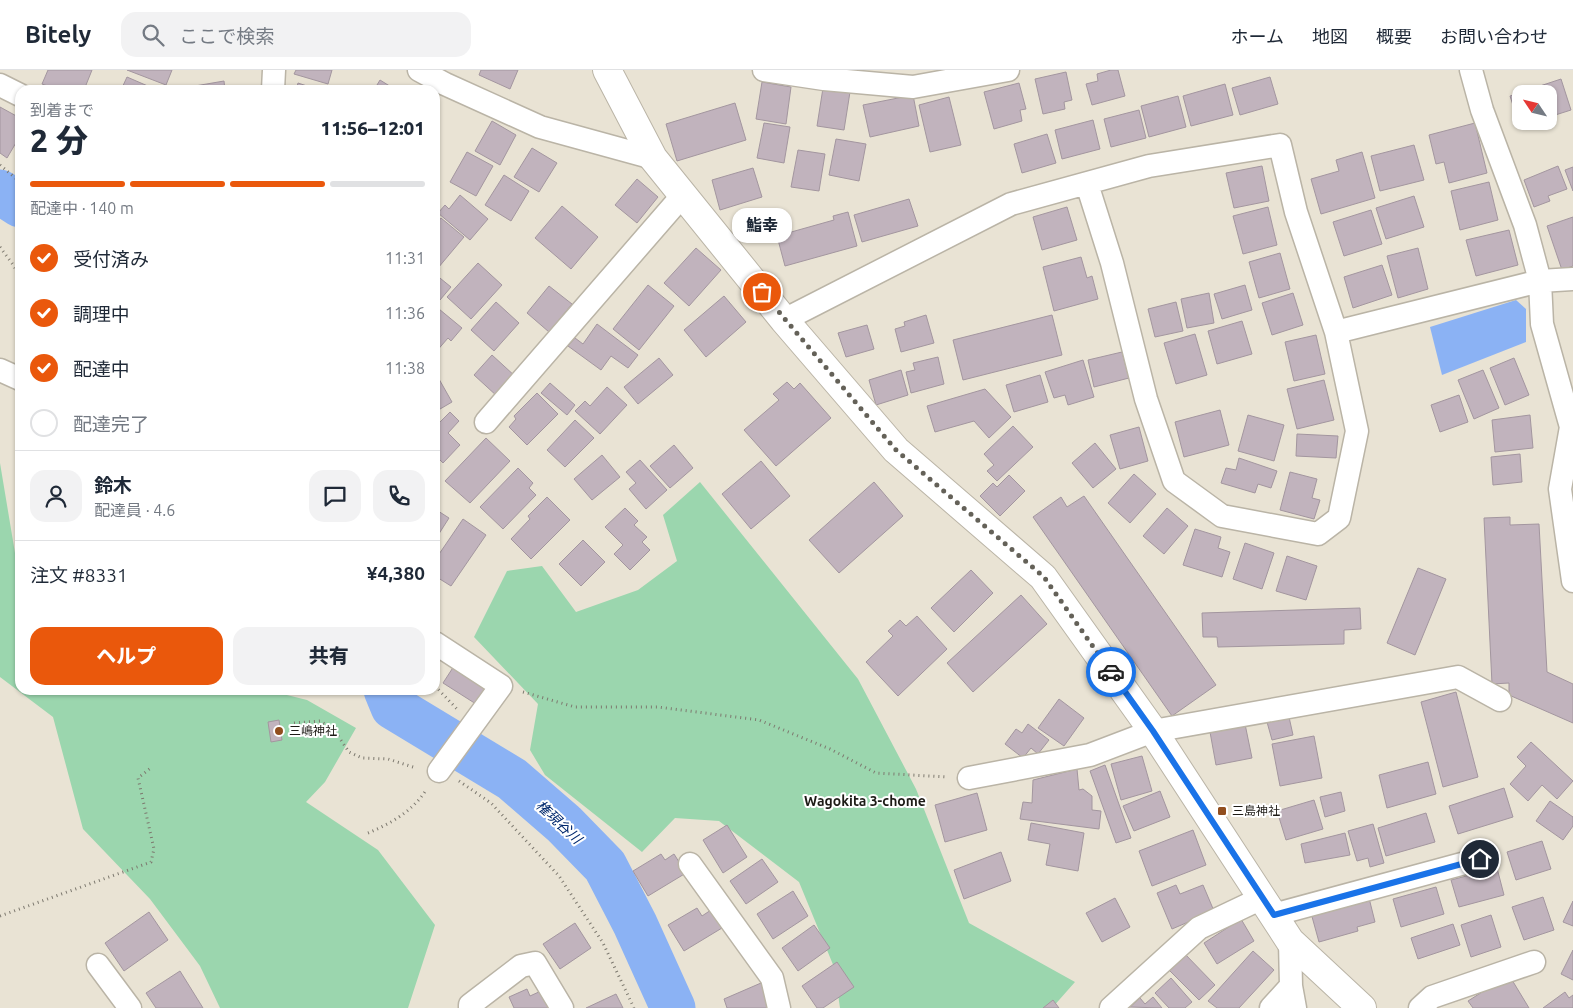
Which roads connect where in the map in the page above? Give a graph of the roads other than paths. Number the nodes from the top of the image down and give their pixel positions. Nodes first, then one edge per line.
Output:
1 (274, 70) edge
2 (419, 70) edge
3 (607, 70) edge
4 (764, 70) edge
5 (1008, 70) edge
6 (1471, 70) edge
7 (0, 85) edge
8 (273, 85) edge
9 (15, 92) edge
10 (653, 158) junction
11 (1087, 184) junction
12 (682, 196) junction
13 (1573, 279) edge
14 (1540, 281) junction
15 (784, 320) junction
16 (1336, 332) junction
17 (0, 370) edge
18 (15, 377) edge
19 (486, 422) dead end
20 (1569, 514) edge
21 (1573, 581) edge
22 (440, 646) edge
23 (1500, 700) dead end
24 (1153, 731) junction
25 (439, 771) road end
26 (969, 778) road end
27 (1480, 859) dead end
28 (690, 864) dead end
29 (1268, 907) junction
30 (1290, 941) junction
31 (1534, 962) dead end
32 (98, 965) dead end
33 (1291, 986) junction
34 (130, 1008) edge
35 (470, 1008) edge
36 (562, 1008) edge
37 (779, 1008) edge
38 (1112, 1008) edge
39 (1271, 1008) edge
40 (1295, 1008) edge
41 (1362, 1008) edge
42 (1420, 1008) edge

1 - 8 street
2 - 10 street
3 - 10 street
4 - 5 street
6 - 14 street
7 - 9 street
10 - 12 street
11 - 15 street
11 - 16 street
11 - 16 street
12 - 15 street
12 - 19 street
13 - 14 street
14 - 16 street
14 - 20 street
15 - 24 street
17 - 18 street
20 - 21 street
22 - 25 street
23 - 24 street
24 - 26 street
24 - 29 street
27 - 29 street
28 - 37 street
29 - 30 street
29 - 38 street
30 - 33 street
30 - 41 street
31 - 42 street
32 - 34 street
33 - 39 street
33 - 40 street
35 - 36 street

